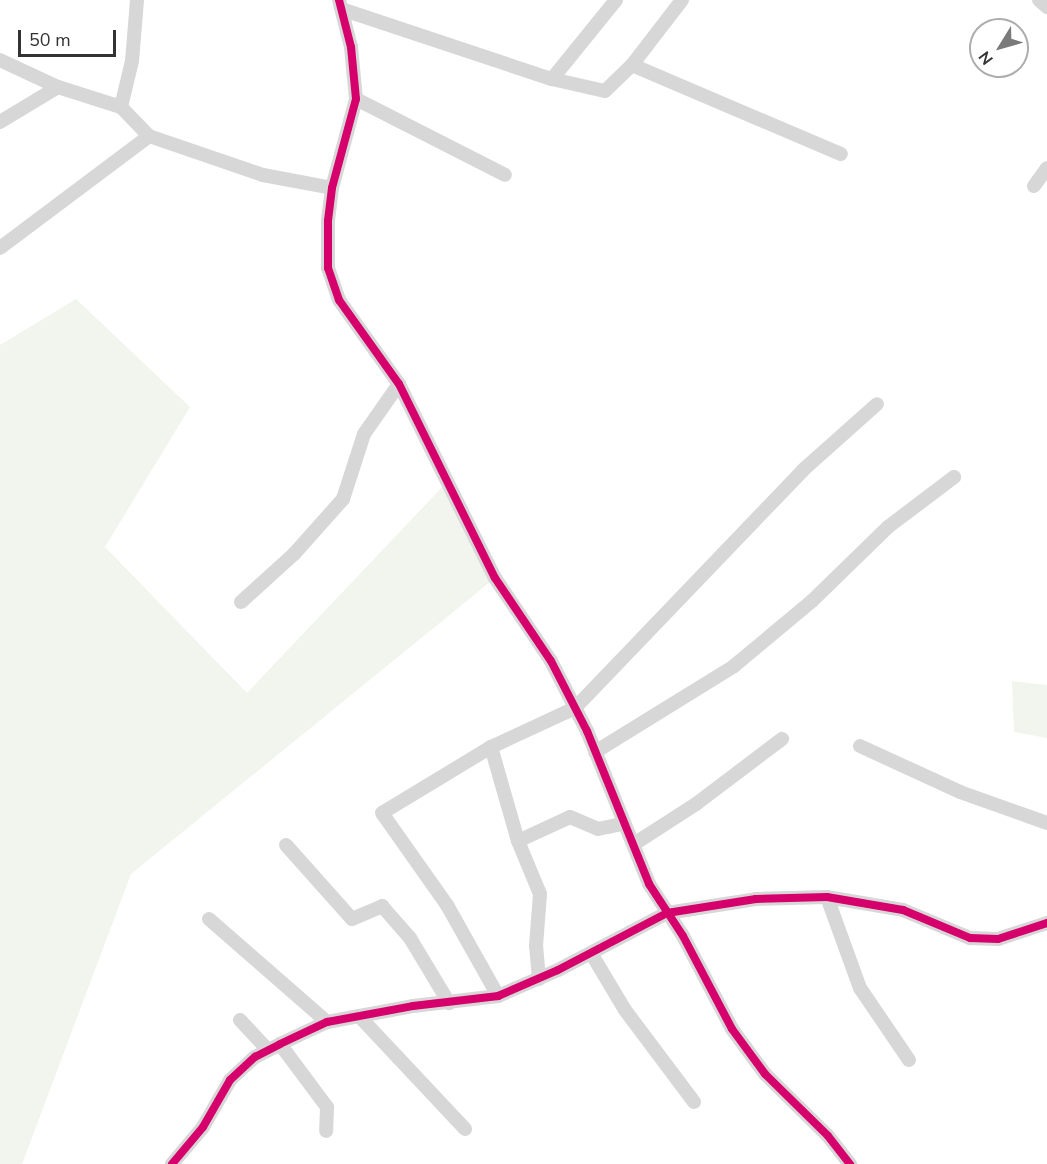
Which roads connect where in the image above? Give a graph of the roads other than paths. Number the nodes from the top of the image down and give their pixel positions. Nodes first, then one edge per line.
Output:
1 (137, 0) edge
2 (616, 0) edge
3 (682, 0) edge
4 (1039, 0) edge
5 (342, 5) edge
6 (1047, 7) edge
7 (0, 60) edge
8 (632, 65) junction
9 (552, 79) junction
10 (58, 87) junction
11 (356, 99) junction
12 (121, 107) junction
13 (0, 122) edge
14 (149, 136) junction
15 (841, 154) dead end
16 (1047, 168) edge
17 (505, 175) dead end
18 (1034, 186) dead end
19 (332, 188) junction
20 (0, 248) edge
21 (399, 384) junction
22 (877, 404) dead end
23 (954, 477) dead end
24 (241, 602) dead end
25 (575, 708) junction
26 (782, 739) dead end
27 (860, 746) dead end
28 (491, 747) junction
29 (595, 752) junction
30 (1047, 823) edge
31 (622, 824) junction
32 (518, 842) junction
33 (634, 844) junction
34 (286, 845) dead end
35 (827, 897) junction
36 (667, 913) junction
37 (209, 920) dead end
38 (1047, 923) edge
39 (591, 953) junction
40 (539, 979) junction
41 (498, 996) junction
42 (449, 1003) junction
43 (359, 1016) junction
44 (240, 1020) dead end
45 (327, 1022) junction
46 (274, 1047) junction
47 (909, 1060) dead end
48 (694, 1102) dead end
49 (465, 1129) dead end
50 (327, 1131) dead end
51 (172, 1164) edge
52 (850, 1164) edge

1 - 12 street
2 - 9 street
3 - 8 street
4 - 6 street
5 - 9 street
5 - 11 street
7 - 10 street
8 - 9 street
8 - 15 street
10 - 12 street
10 - 13 street
11 - 17 street
11 - 19 street
12 - 14 street
14 - 19 street
14 - 20 street
16 - 18 street
19 - 21 street
21 - 24 street
21 - 25 street
22 - 25 street
23 - 29 street
25 - 28 street
25 - 29 street
26 - 33 street
27 - 30 street
28 - 32 street
28 - 41 street
29 - 31 street
31 - 32 street
31 - 33 street
32 - 40 street
33 - 36 street
34 - 42 street
35 - 36 street
35 - 38 street
35 - 47 street
36 - 39 street
36 - 52 street
37 - 45 street
39 - 40 street
39 - 48 street
40 - 41 street
41 - 42 street
42 - 43 street
43 - 45 street
43 - 49 street
44 - 46 street
45 - 46 street
46 - 50 street
46 - 51 street

